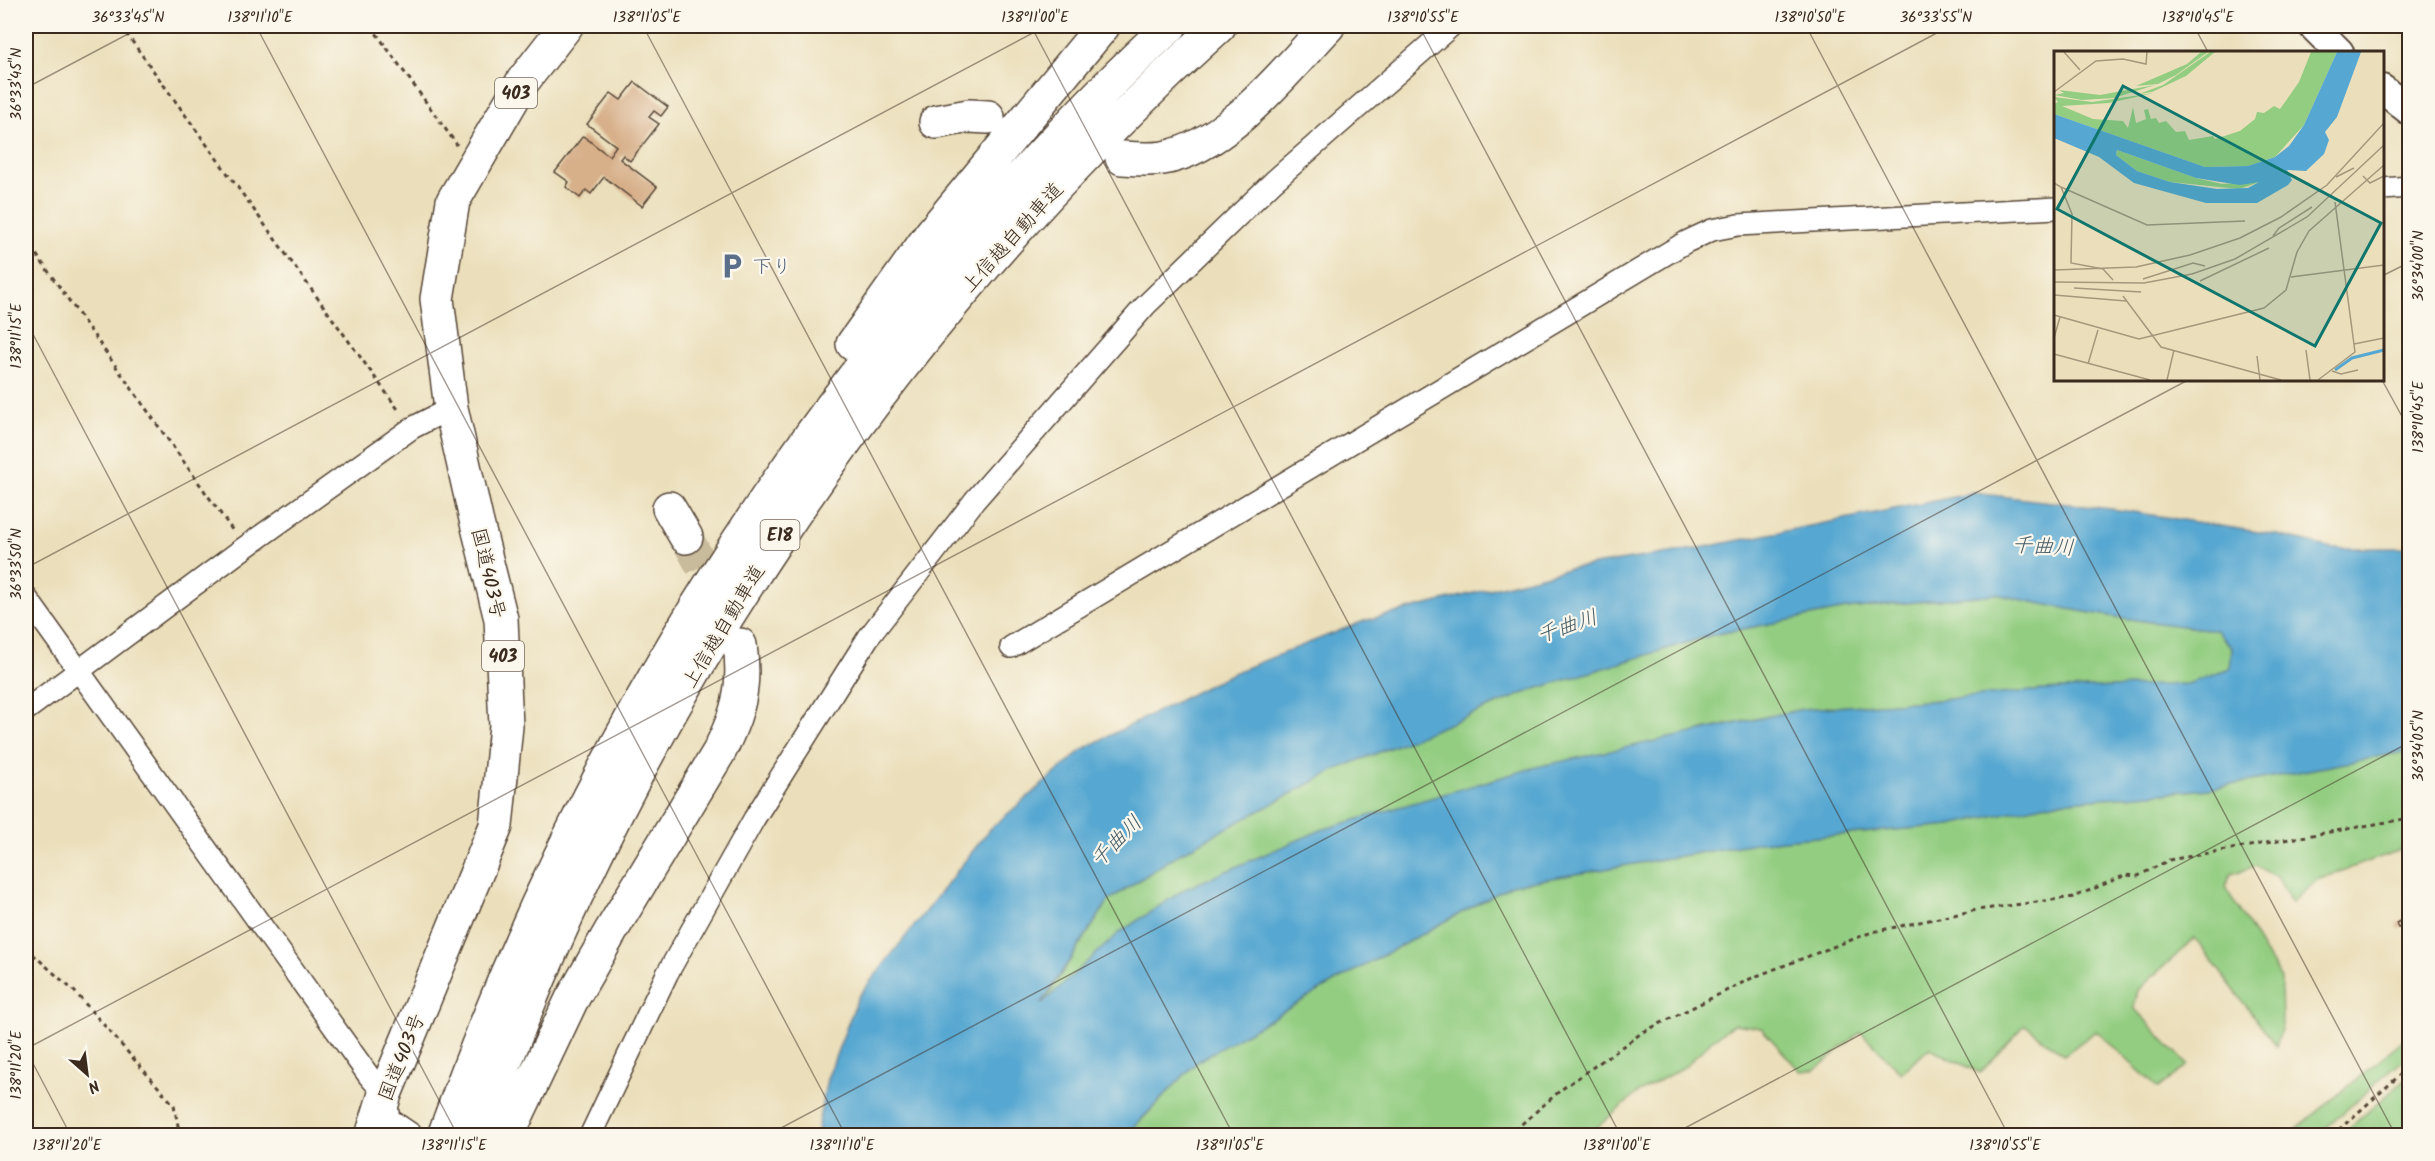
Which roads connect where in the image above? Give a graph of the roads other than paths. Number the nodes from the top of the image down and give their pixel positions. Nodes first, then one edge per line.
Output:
1 (566, 26) edge
2 (1103, 26) edge
3 (1170, 26) edge
4 (1219, 26) edge
5 (1328, 26) edge
6 (1451, 26) edge
7 (2313, 26) edge
8 (2337, 51) edge
9 (2384, 91) edge
10 (2409, 111) edge
11 (988, 117) dead end
12 (936, 122) dead end
13 (1122, 158) dead end
14 (2409, 187) edge
15 (2384, 189) edge
16 (2054, 208) edge
17 (451, 408) junction
18 (669, 508) dead end
19 (686, 537) tunnel mouth
20 (26, 597) edge
21 (674, 640) junction
22 (740, 645) dead end
23 (1011, 647) dead end
24 (78, 672) junction
25 (26, 710) edge
26 (385, 1094) junction
27 (372, 1136) edge
28 (414, 1136) edge
29 (444, 1136) edge
30 (478, 1136) edge
31 (507, 1136) edge
32 (590, 1136) edge

1 - 17 highway, 国道403号 / 403
2 - 21 highway
3 - 21 highway, 上信越自動車道 / E18
4 - 30 highway, 上信越自動車道 / E18
5 - 13 highway
6 - 32 street
7 - 8 street
9 - 10 street
11 - 12 highway
14 - 15 street
16 - 23 street
17 - 24 street
17 - 26 highway, 国道403号 / 403
18 - 19 highway
20 - 24 street
21 - 29 highway, 上信越自動車道 / E18
22 - 31 highway
24 - 25 street
24 - 26 street
26 - 27 highway, 国道403号 / 403
26 - 28 street

